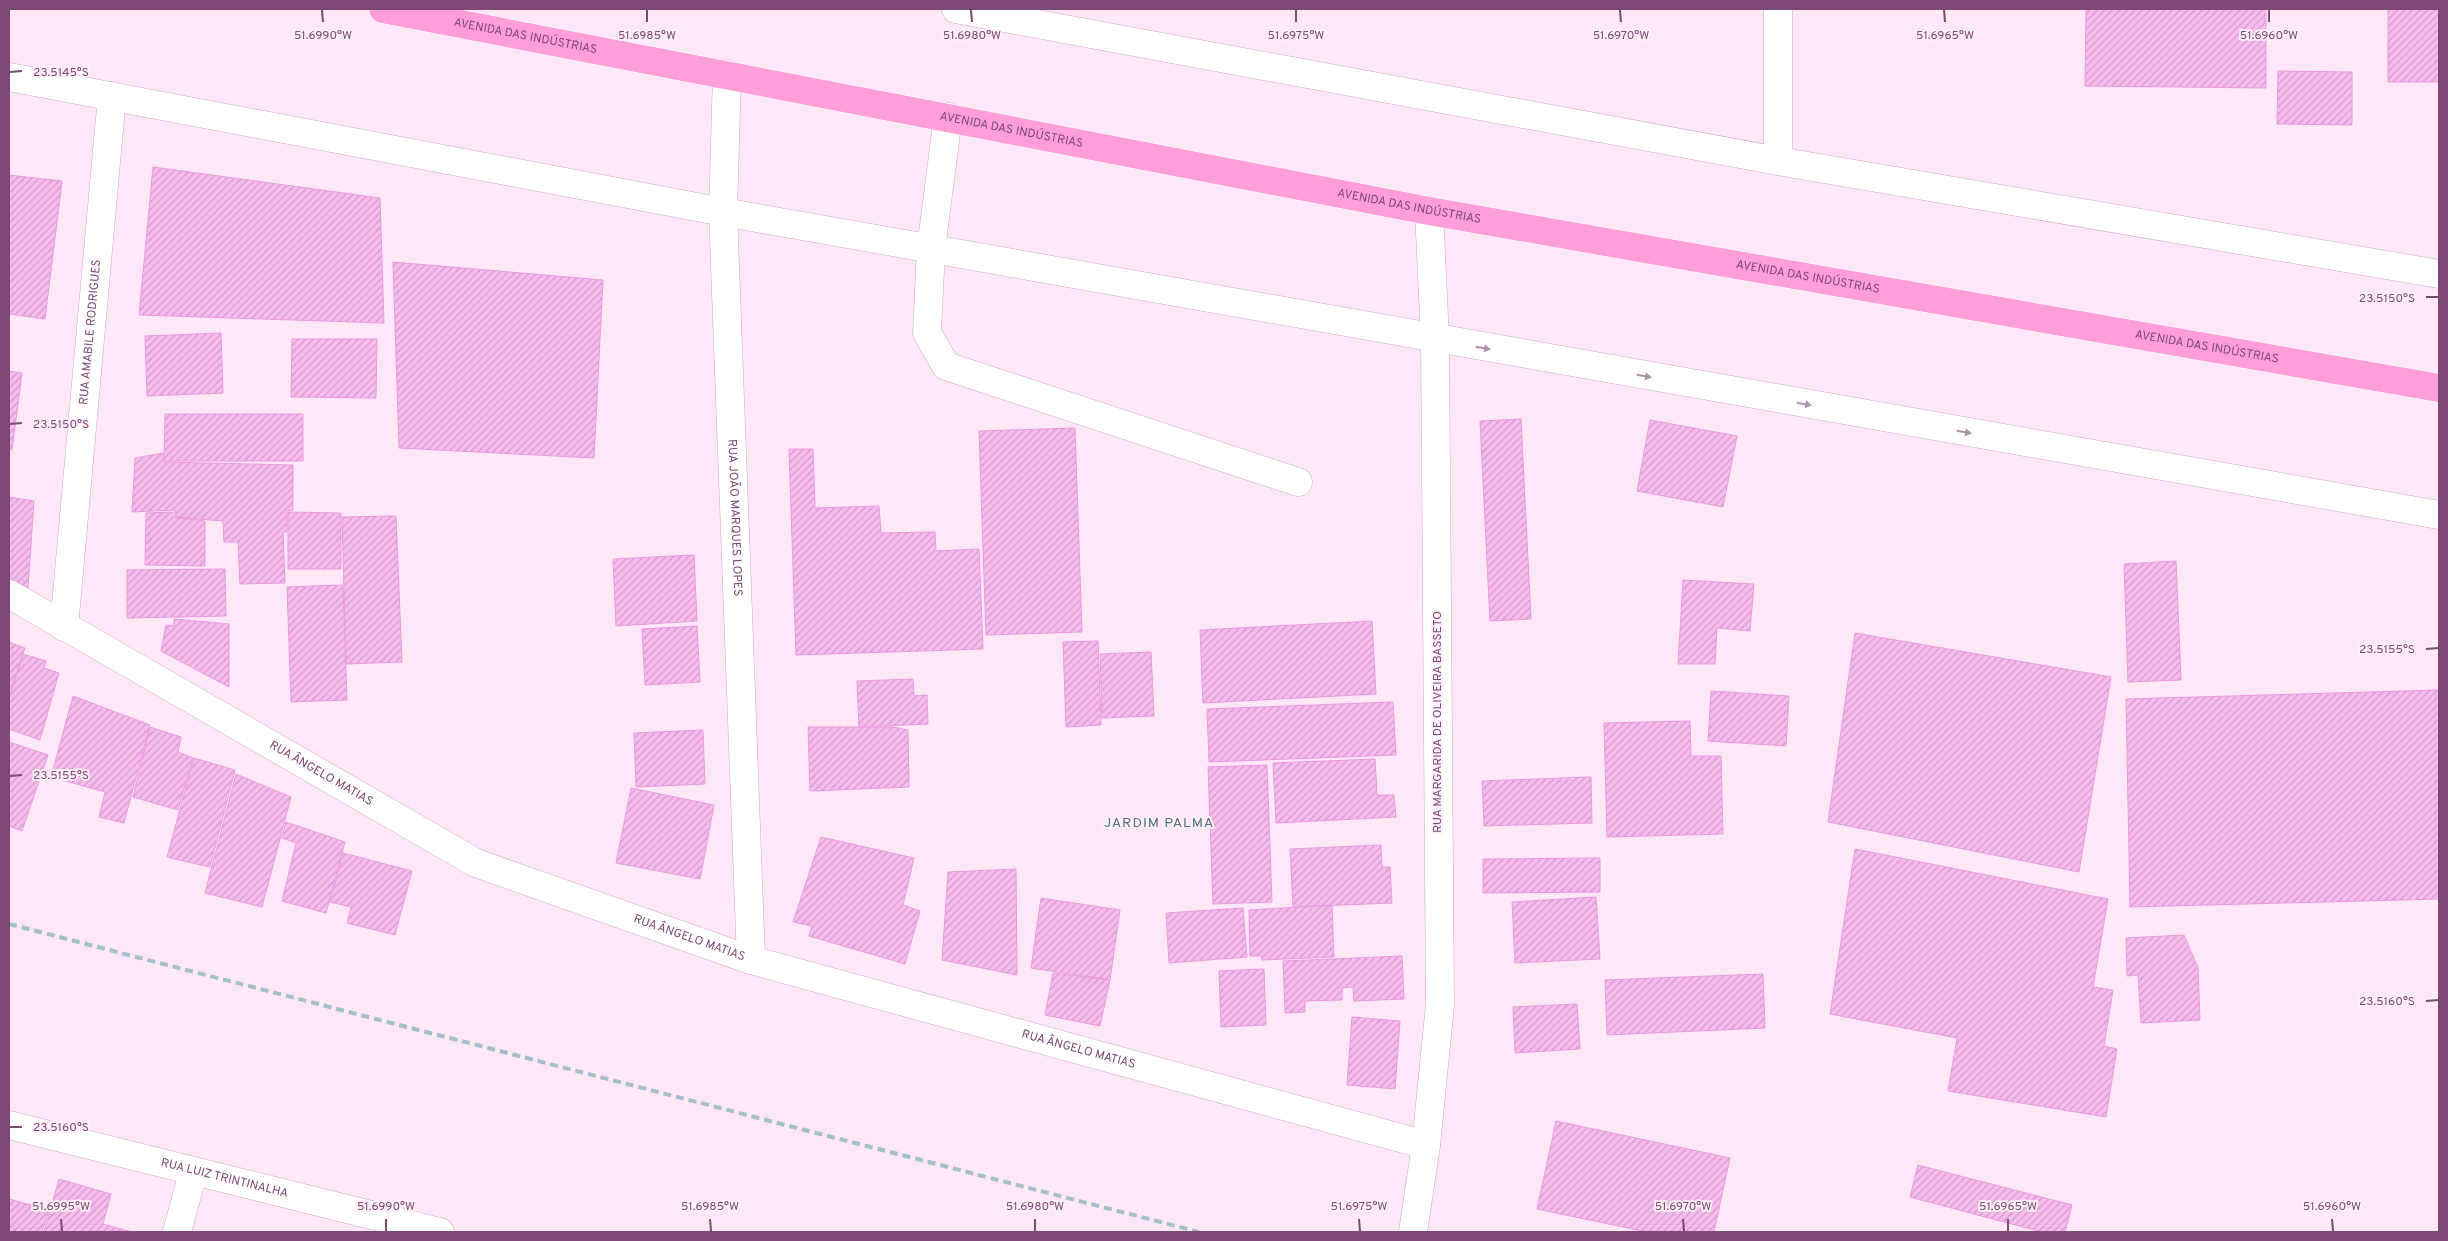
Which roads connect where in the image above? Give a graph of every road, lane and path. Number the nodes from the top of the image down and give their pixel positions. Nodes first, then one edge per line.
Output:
1 (383, 9) edge
2 (956, 9) edge
3 (1778, 9) edge
4 (1074, 20) edge
5 (727, 74) junction
6 (9, 77) edge
7 (112, 96) junction
8 (948, 117) junction
9 (1778, 161) junction
10 (1429, 211) junction
11 (723, 212) junction
12 (931, 249) junction
13 (2439, 274) edge
14 (1435, 339) junction
15 (2439, 388) edge
16 (1298, 482) dead end
17 (2439, 515) edge
18 (9, 594) edge
19 (64, 627) junction
20 (751, 960) junction
21 (9, 1125) edge
22 (1426, 1145) junction
23 (193, 1173) junction
24 (177, 1232) edge
25 (440, 1232) edge
26 (1413, 1232) edge

1 - 5 main road, AVENIDA DAS INDÚSTRIAS
2 - 4 street
3 - 9 street
4 - 9 street
5 - 8 main road, AVENIDA DAS INDÚSTRIAS
5 - 11 street, RUA JOÃO MARQUES LOPES
6 - 7 street
7 - 11 street
7 - 19 street, RUA AMABILE RODRIGUES
8 - 10 main road, AVENIDA DAS INDÚSTRIAS
8 - 12 street
9 - 13 street
10 - 14 street, RUA MARGARIDA DE OLIVEIRA BASSETO
10 - 15 main road, AVENIDA DAS INDÚSTRIAS
11 - 12 street
11 - 20 street, RUA JOÃO MARQUES LOPES
12 - 14 street
12 - 16 street
14 -> 17 street
14 - 22 street, RUA MARGARIDA DE OLIVEIRA BASSETO
18 - 19 street, RUA ÂNGELO MATIAS
19 - 20 street, RUA ÂNGELO MATIAS
20 - 22 street, RUA ÂNGELO MATIAS
21 - 23 street, RUA LUIZ TRINTINALHA
22 - 26 street, RUA MARGARIDA DE OLIVEIRA BASSETO
23 - 24 street
23 - 25 street, RUA LUIZ TRINTINALHA

